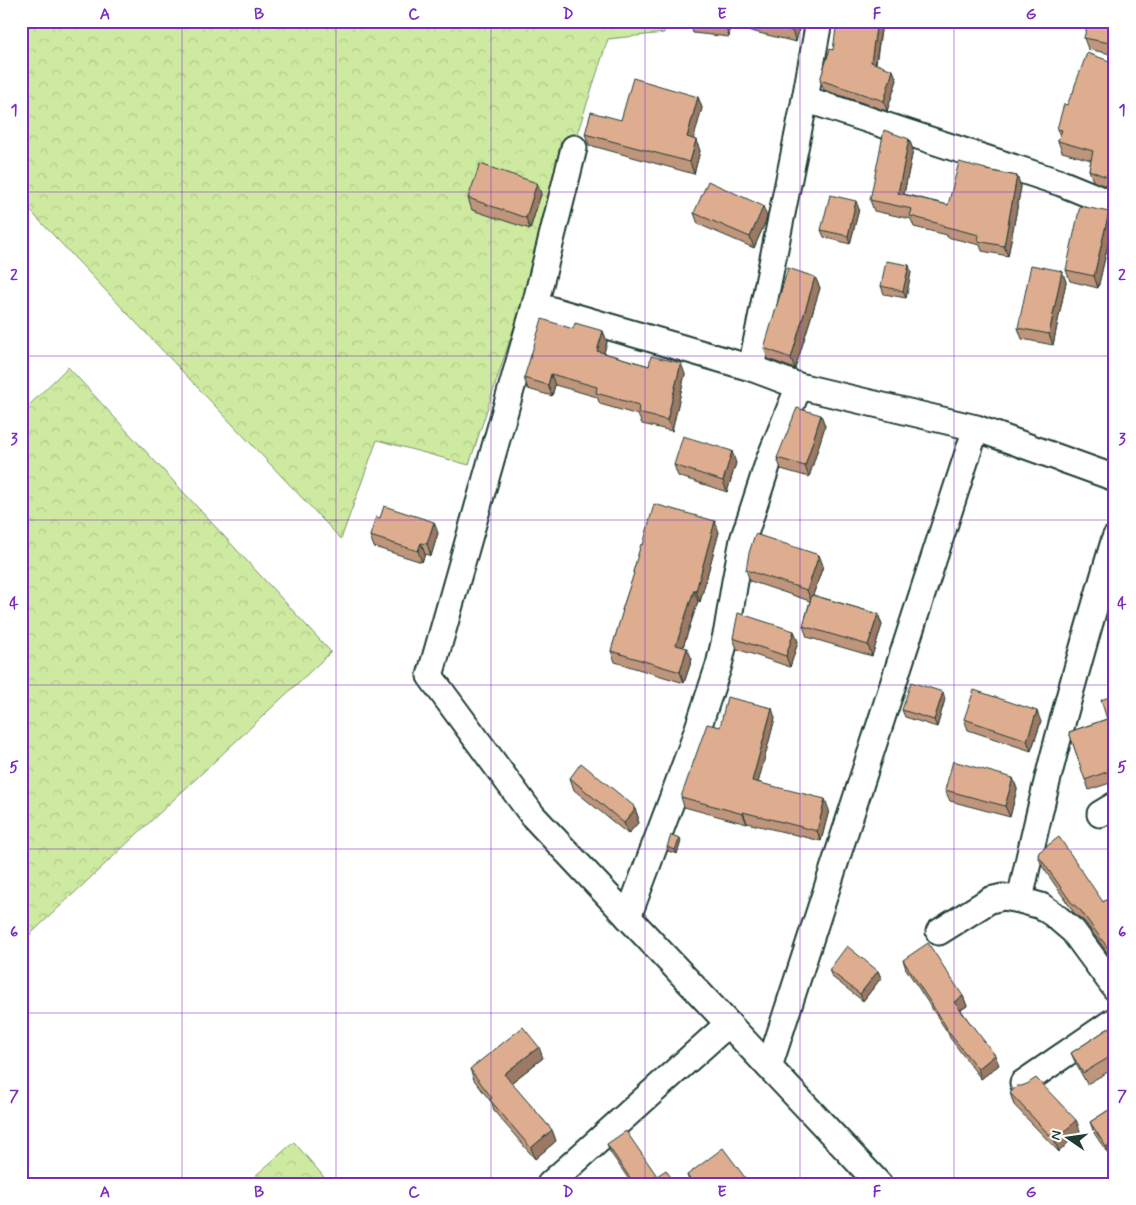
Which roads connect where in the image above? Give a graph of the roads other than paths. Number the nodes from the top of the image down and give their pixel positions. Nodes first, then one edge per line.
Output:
1 (819, 21) edge
2 (805, 99) junction
3 (574, 148) dead end
4 (1115, 204) edge
5 (535, 305) junction
6 (751, 368) junction
7 (799, 386) junction
8 (976, 428) junction
9 (1115, 478) edge
10 (1115, 538) edge
11 (1020, 900) junction
12 (628, 917) junction
13 (939, 932) dead end
14 (1115, 988) edge
15 (1115, 1020) edge
16 (728, 1024) junction
17 (768, 1067) junction
18 (1023, 1083) edge
19 (550, 1184) edge
20 (879, 1184) edge

1 - 2 street
2 - 4 street
2 - 6 street
3 - 5 street
5 - 6 street
5 - 12 street
6 - 7 street
7 - 8 street
7 - 12 street
8 - 9 street
8 - 17 street
10 - 11 street
11 - 13 street
11 - 14 street
12 - 16 street
15 - 18 street
16 - 17 street
16 - 19 street
17 - 20 street

